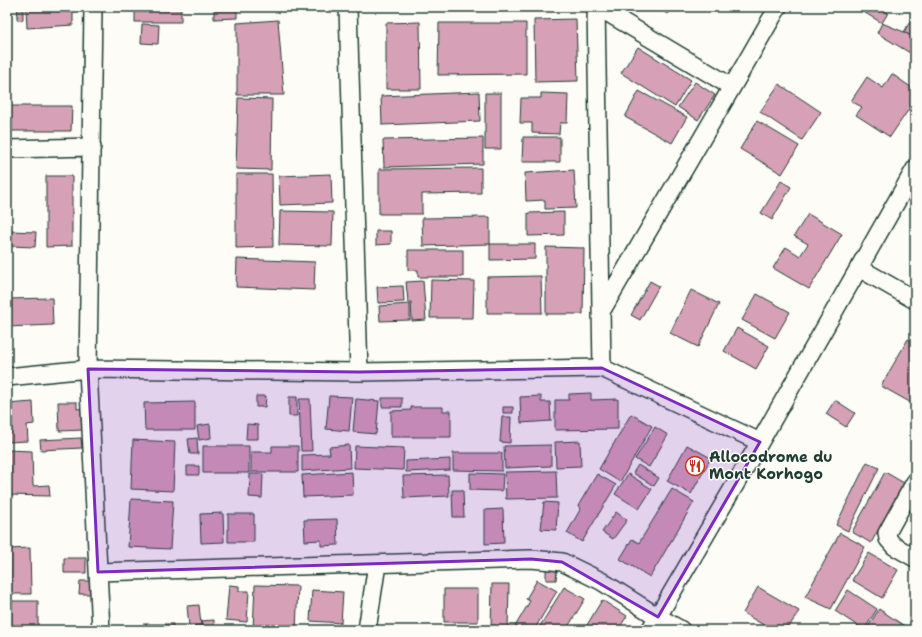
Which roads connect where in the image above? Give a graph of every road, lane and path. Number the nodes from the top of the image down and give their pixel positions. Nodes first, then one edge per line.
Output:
1 (93, 7) edge
2 (348, 7) edge
3 (597, 7) edge
4 (778, 7) edge
5 (732, 87) junction
6 (92, 147) junction
7 (7, 149) edge
8 (915, 169) edge
9 (859, 268) junction
10 (915, 300) edge
11 (602, 310) junction
12 (602, 368) junction
13 (88, 369) junction
14 (359, 372) junction
15 (7, 377) edge
16 (760, 442) junction
17 (915, 482) edge
18 (915, 558) edge
19 (377, 564) junction
20 (98, 572) junction
21 (654, 623) edge
22 (101, 630) edge
23 (367, 630) edge
24 (681, 630) edge

1 - 6 street
2 - 14 street
3 - 5 street
3 - 11 street
4 - 5 street
5 - 11 street
6 - 7 street
6 - 13 street
8 - 9 street
9 - 10 street
9 - 16 street
11 - 12 street
12 - 14 street
12 - 16 street
13 - 14 street
13 - 15 street
13 - 20 street
16 - 21 street
17 - 18 street
19 - 20 street
19 - 21 street
19 - 23 street
20 - 22 street
21 - 24 street

